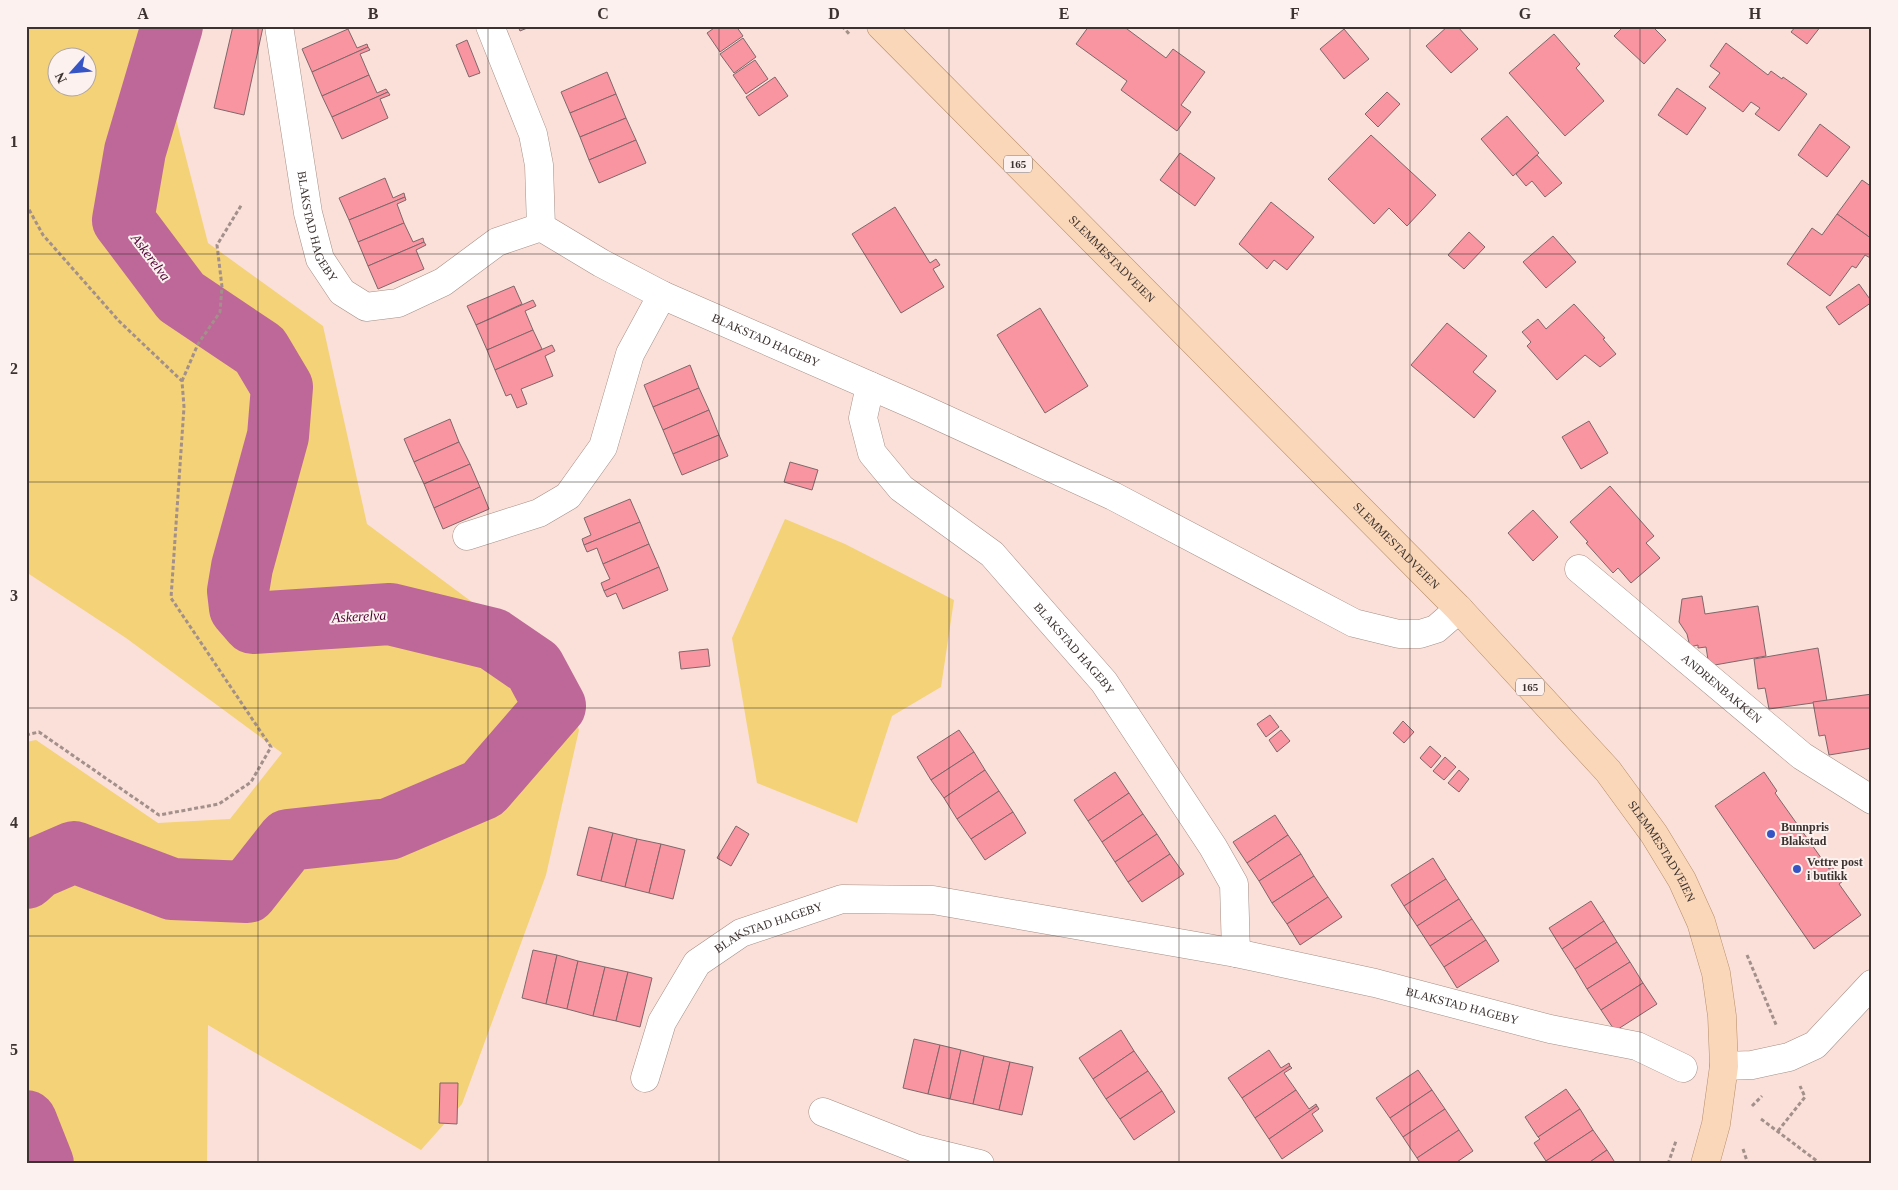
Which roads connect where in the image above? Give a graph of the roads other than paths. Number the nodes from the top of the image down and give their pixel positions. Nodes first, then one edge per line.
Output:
1 (279, 26) edge
2 (490, 26) edge
3 (881, 26) edge
4 (541, 227) junction
5 (662, 295) junction
6 (870, 386) junction
7 (467, 536) dead end
8 (1579, 569) dead end
9 (1459, 609) junction
10 (1872, 800) edge
11 (1236, 952) junction
12 (1872, 984) edge
13 (1724, 1066) junction
14 (1684, 1068) dead end
15 (645, 1078) dead end
16 (823, 1112) dead end
17 (980, 1164) edge
18 (1705, 1164) edge

1 - 4 street, BLAKSTAD HAGEBY
2 - 4 street
3 - 9 main road, SLEMMESTADVEIEN / 165
4 - 5 street, BLAKSTAD HAGEBY
5 - 6 street, BLAKSTAD HAGEBY
5 - 7 street
6 - 9 street, BLAKSTAD HAGEBY
6 - 11 street, BLAKSTAD HAGEBY
8 - 10 street, ANDRENBAKKEN
9 - 13 main road, SLEMMESTADVEIEN / 165
11 - 14 street, BLAKSTAD HAGEBY
11 - 15 street, BLAKSTAD HAGEBY
12 - 13 street
13 - 18 main road, SLEMMESTADVEIEN / 165
16 - 17 street

